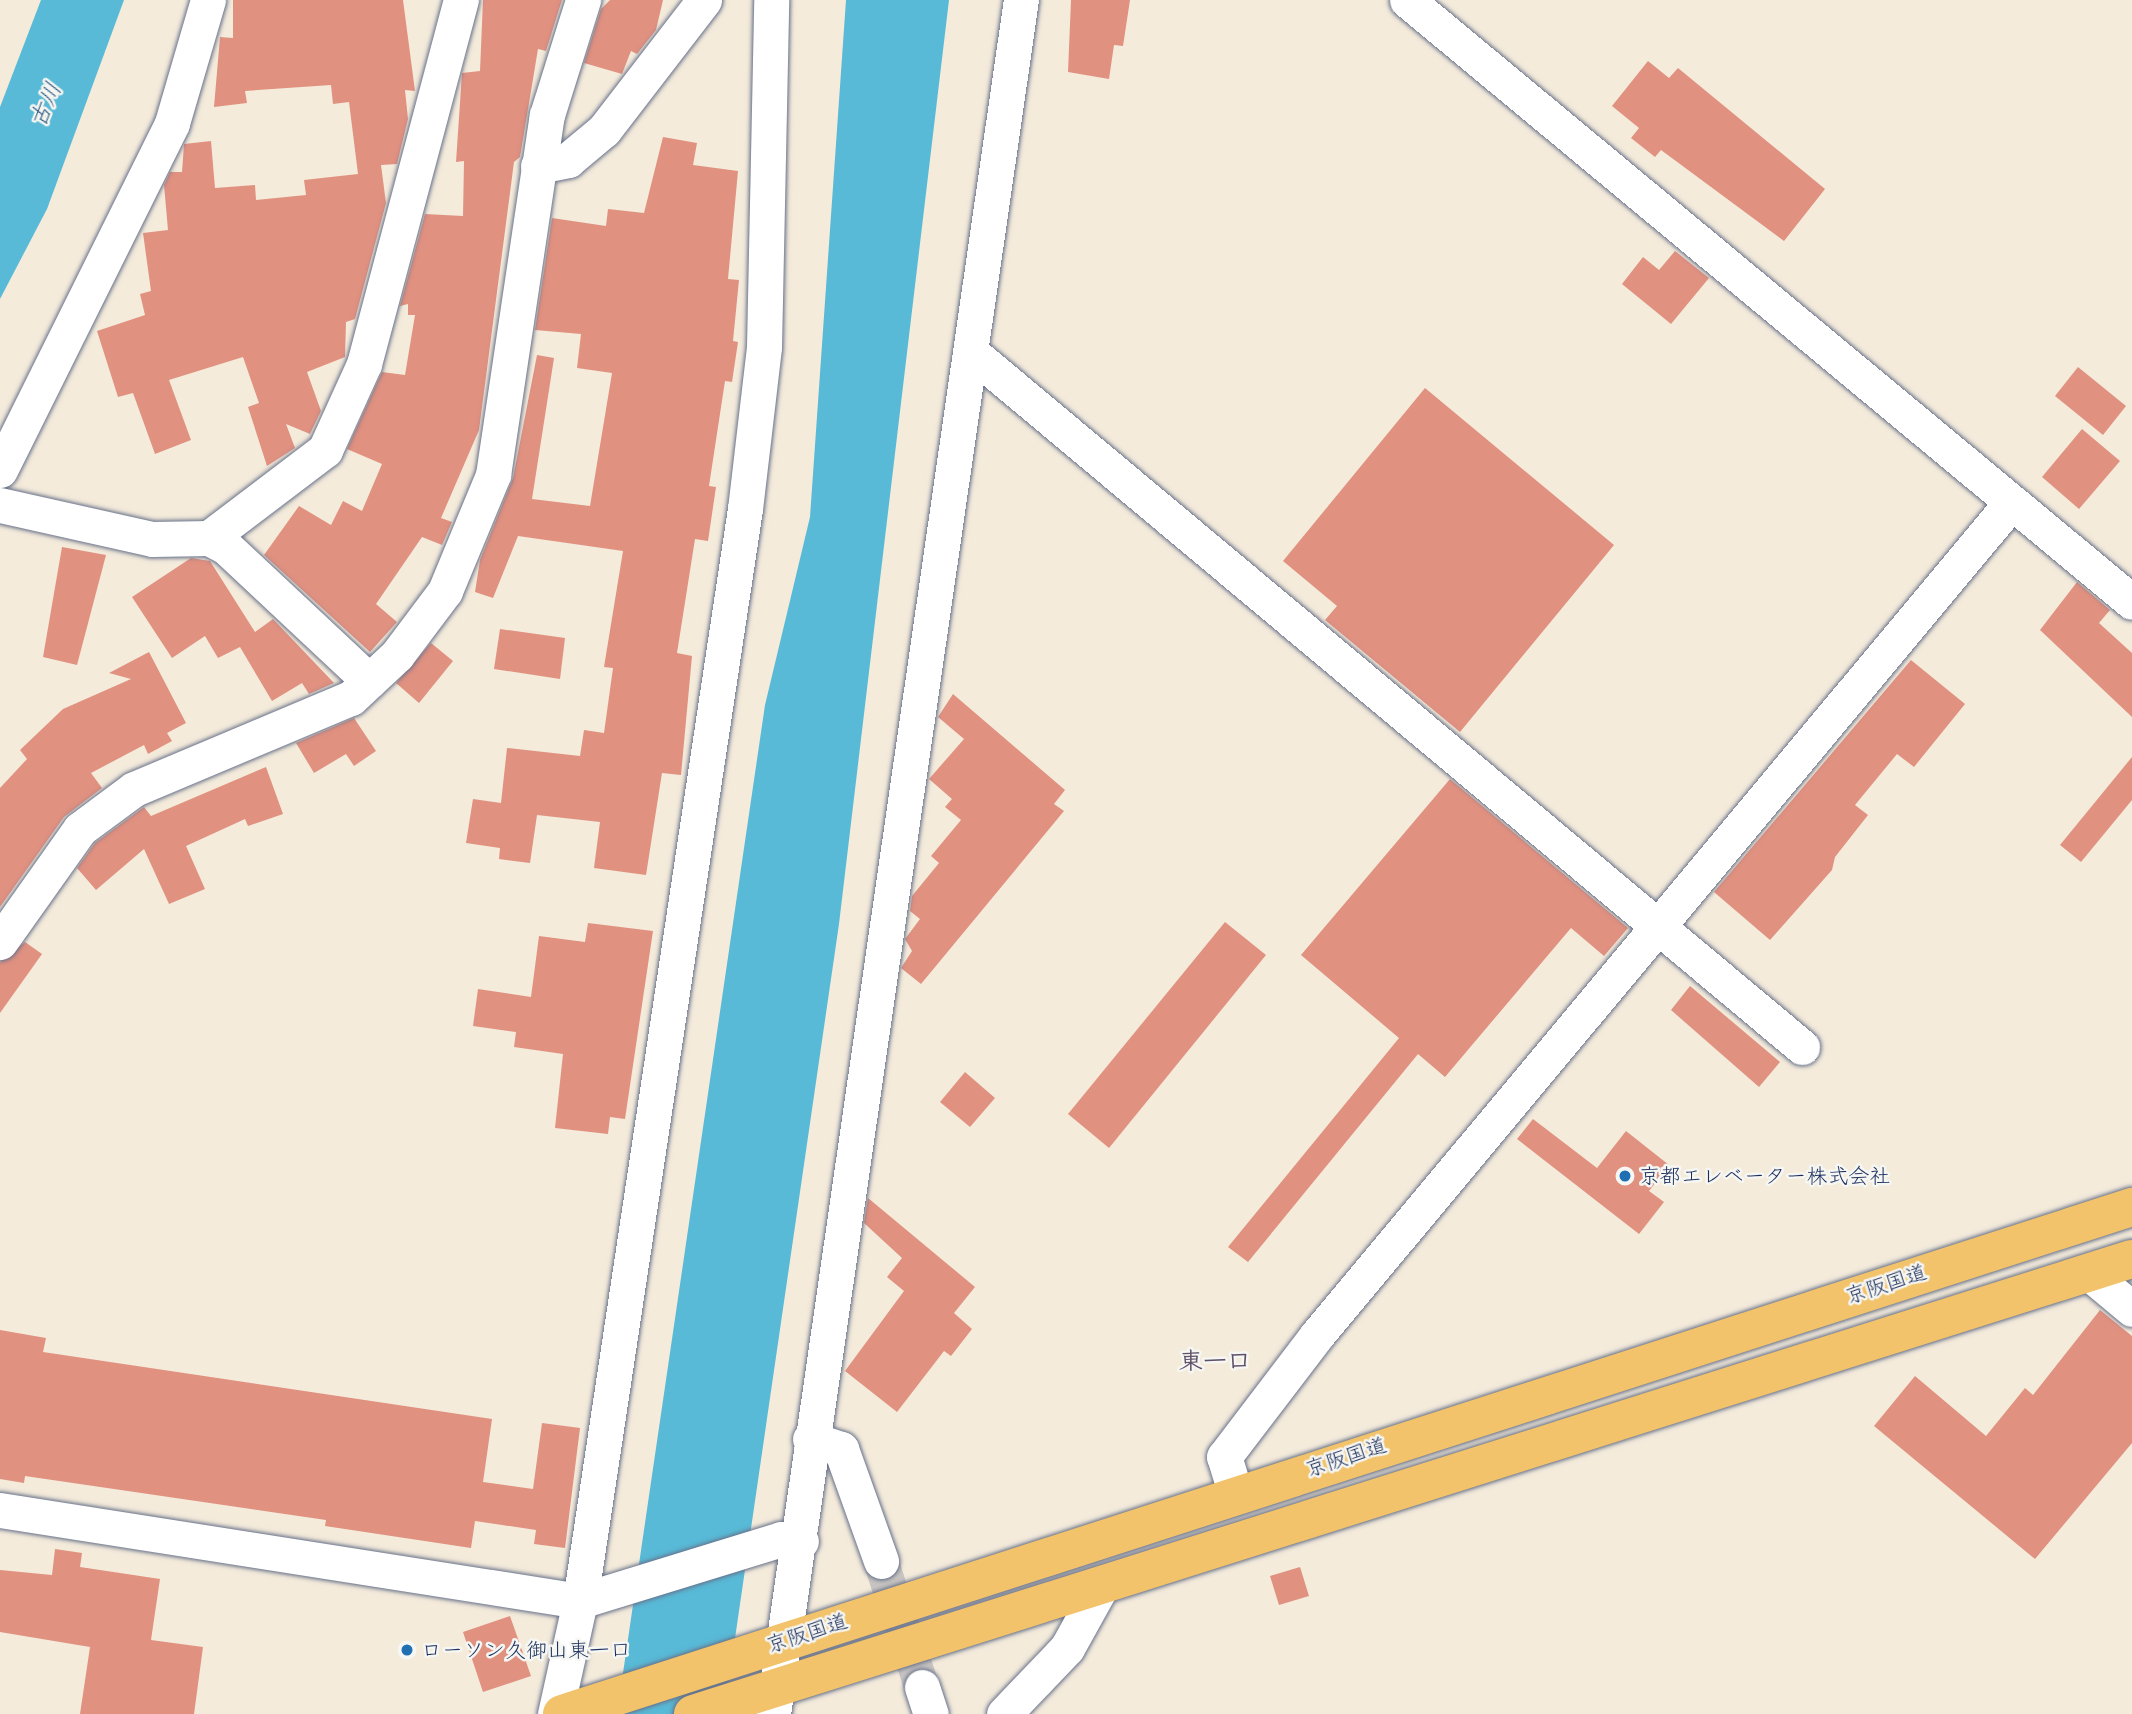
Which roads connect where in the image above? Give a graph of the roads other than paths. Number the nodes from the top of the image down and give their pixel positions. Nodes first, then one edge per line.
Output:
1 (208, 0) edge
2 (461, 0) edge
3 (583, 0) edge
4 (705, 0) edge
5 (771, 0) edge
6 (1021, 0) edge
7 (1408, 0) edge
8 (538, 166) junction
9 (972, 353) junction
10 (0, 470) edge
11 (2011, 503) junction
12 (0, 505) edge
13 (209, 538) junction
14 (2132, 602) edge
15 (369, 681) junction
16 (1658, 927) junction
17 (0, 942) edge
18 (1802, 1047) dead end
19 (2132, 1207) edge
20 (2132, 1259) edge
21 (2088, 1273) junction
22 (2132, 1309) edge
23 (810, 1439) junction
24 (1235, 1492) junction
25 (0, 1510) edge
26 (791, 1540) junction
27 (881, 1561) tunnel mouth
28 (1102, 1585) junction
29 (589, 1599) junction
30 (774, 1644) junction
31 (769, 1698) edge
32 (565, 1712) edge
33 (693, 1714) edge
34 (1004, 1714) edge

1 - 10 street
2 - 13 street
3 - 8 street
4 - 8 street
5 - 29 street
6 - 9 street
7 - 11 street
8 - 15 street
9 - 16 street
9 - 23 street
11 - 14 street
11 - 16 street
12 - 13 street
13 - 15 street
15 - 17 street
16 - 18 street
16 - 24 street
19 - 24 highway, 京阪国道
20 - 21 highway, 京阪国道
21 - 22 street
21 - 28 highway, 京阪国道
23 - 26 street
23 - 27 street
24 - 30 highway, 京阪国道
25 - 29 street
26 - 29 street
26 - 30 street
28 - 31 highway, 京阪国道
28 - 34 street
29 - 32 street
30 - 31 street
30 - 32 highway, 京阪国道
31 - 33 highway, 京阪国道

